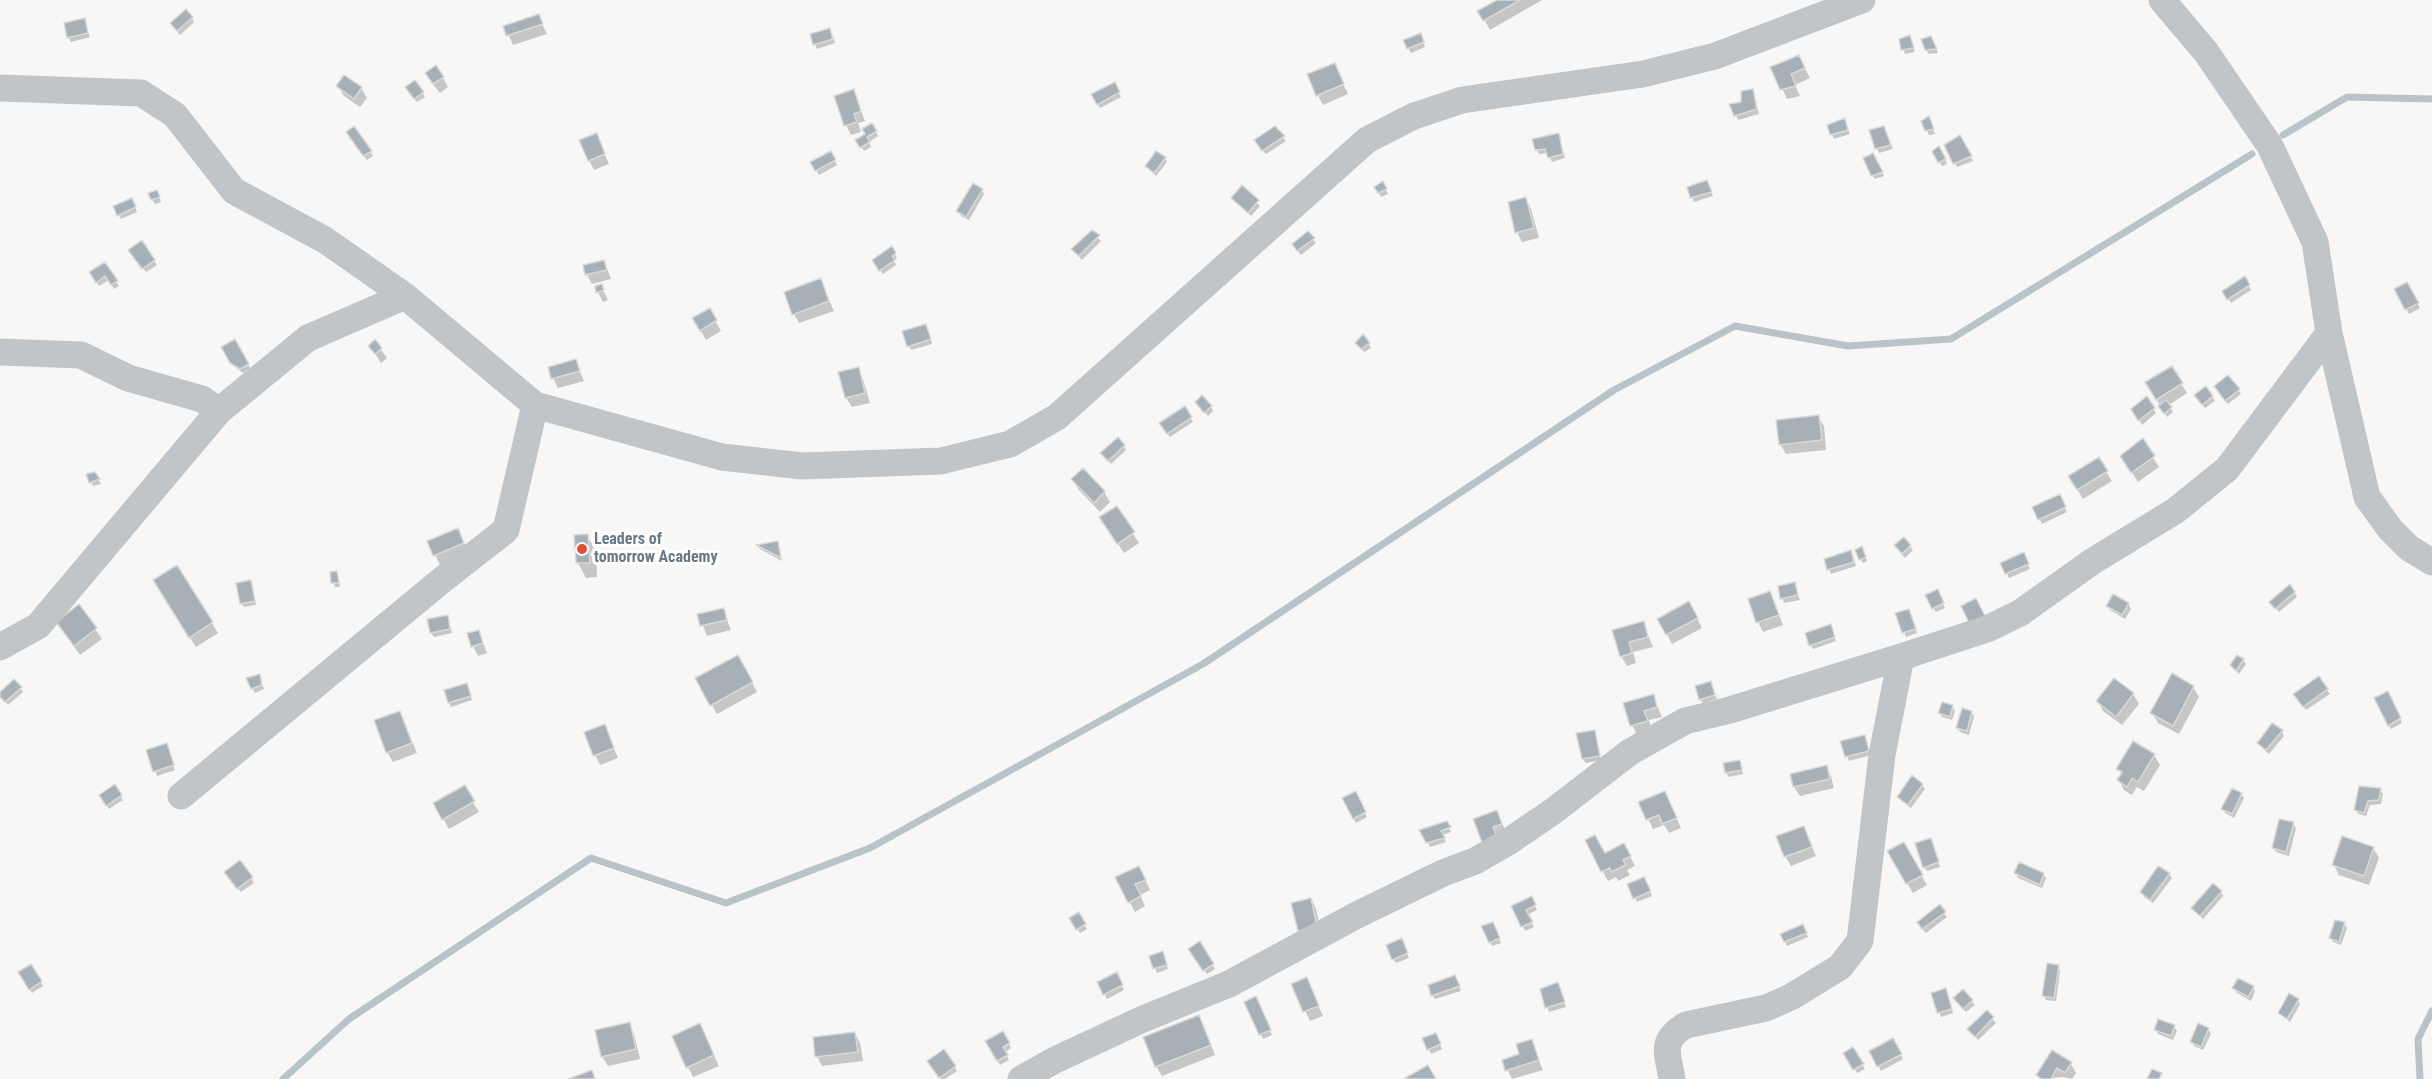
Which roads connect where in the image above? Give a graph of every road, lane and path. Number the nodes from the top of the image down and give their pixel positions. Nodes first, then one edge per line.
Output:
1 (2162, 0) edge
2 (1858, 1) edge
3 (2184, 12) edge
4 (0, 88) edge
5 (405, 296) junction
6 (2329, 333) junction
7 (0, 352) edge
8 (535, 405) junction
9 (219, 411) junction
10 (2432, 562) edge
11 (0, 647) edge
12 (1901, 657) junction
13 (181, 796) dead end
14 (1021, 1079) edge
15 (1672, 1079) edge

1 - 3 street
2 - 8 street
3 - 6 street
4 - 5 street
5 - 8 street
5 - 9 street
6 - 10 street
6 - 12 street
7 - 9 street
8 - 13 street
9 - 11 street
12 - 14 street
12 - 15 street

